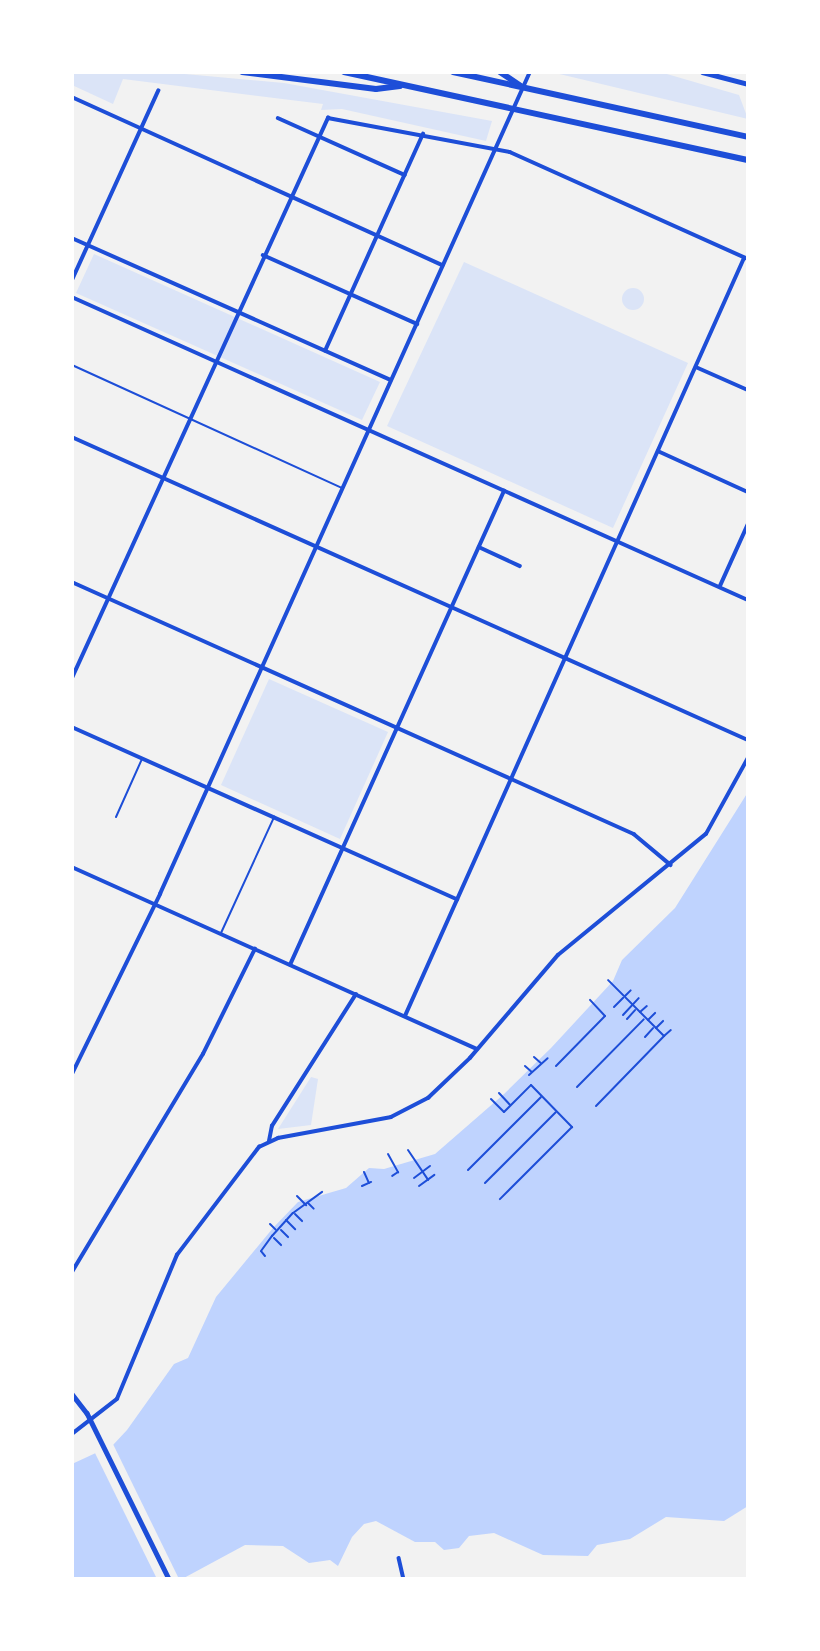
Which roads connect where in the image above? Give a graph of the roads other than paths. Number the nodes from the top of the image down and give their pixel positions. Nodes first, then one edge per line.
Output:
1 (242, 72) edge
2 (344, 72) edge
3 (453, 72) edge
4 (500, 72) edge
5 (530, 72) edge
6 (702, 72) edge
7 (511, 81) junction
8 (748, 84) edge
9 (403, 85) junction
10 (158, 91) dead end
11 (72, 97) edge
12 (278, 118) dead end
13 (141, 128) junction
14 (423, 134) junction
15 (317, 135) junction
16 (748, 136) edge
17 (495, 150) junction
18 (748, 160) edge
19 (405, 175) junction
20 (290, 195) junction
21 (378, 235) junction
22 (72, 238) edge
23 (88, 245) junction
24 (263, 255) junction
25 (746, 258) edge
26 (443, 265) junction
27 (72, 280) edge
28 (351, 294) junction
29 (72, 297) edge
30 (237, 312) junction
31 (417, 324) junction
32 (325, 351) junction
33 (215, 361) junction
34 (72, 365) edge
35 (696, 367) junction
36 (391, 380) junction
37 (748, 390) edge
38 (190, 418) junction
39 (369, 430) junction
40 (72, 438) edge
41 (658, 451) junction
42 (162, 478) junction
43 (343, 488) junction
44 (504, 490) junction
45 (748, 492) edge
46 (748, 524) edge
47 (616, 541) junction
48 (317, 547) junction
49 (479, 547) junction
50 (520, 565) dead end
51 (72, 582) edge
52 (720, 587) junction
53 (108, 598) junction
54 (748, 600) edge
55 (451, 607) junction
56 (565, 658) junction
57 (263, 668) junction
58 (72, 678) edge
59 (72, 727) edge
60 (396, 728) junction
61 (748, 740) edge
62 (143, 758) junction
63 (748, 758) edge
64 (512, 779) junction
65 (208, 788) junction
66 (116, 817) dead end
67 (274, 817) junction
68 (342, 848) junction
69 (671, 865) junction
70 (72, 867) edge
71 (457, 899) junction
72 (154, 905) junction
73 (221, 934) junction
74 (255, 949) junction
75 (290, 965) junction
76 (356, 994) junction
77 (405, 1016) junction
78 (477, 1049) junction
79 (72, 1074) edge
80 (269, 1141) junction
81 (72, 1272) edge
82 (72, 1394) edge
83 (91, 1422) junction
84 (72, 1434) edge
85 (399, 1558) dead end
86 (169, 1579) edge
87 (404, 1579) edge

1 - 9 highway
2 - 9 highway
3 - 7 highway
4 - 7 highway
5 - 17 street
6 - 8 main road
7 - 16 highway
9 - 18 highway
10 - 13 street
11 - 13 street
12 - 15 street
13 - 20 street
13 - 23 street
14 - 15 street
14 - 17 street
14 - 19 street
15 - 19 street
15 - 20 street
17 - 25 street
17 - 26 street
19 - 21 street
20 - 21 street
20 - 24 street
21 - 26 street
21 - 28 street
22 - 23 street
23 - 27 street
23 - 30 street
24 - 28 street
24 - 30 street
25 - 35 street
26 - 31 street
28 - 31 street
28 - 32 street
29 - 33 street
30 - 32 street
30 - 33 street
31 - 36 street
32 - 36 street
33 - 38 street
33 - 39 street
34 - 38 lane
35 - 37 street
35 - 41 street
36 - 39 street
38 - 42 street
38 - 43 lane
39 - 43 street
39 - 44 street
40 - 42 street
41 - 45 street
41 - 47 street
42 - 48 street
42 - 53 street
43 - 48 street
44 - 47 street
44 - 49 street
46 - 52 street
47 - 52 street
47 - 56 street
48 - 55 street
48 - 57 street
49 - 50 street
49 - 55 street
51 - 53 street
52 - 54 street
53 - 57 street
53 - 58 street
55 - 56 street
55 - 60 street
56 - 61 street
56 - 64 street
57 - 60 street
57 - 65 street
59 - 62 street
60 - 64 street
60 - 68 street
62 - 65 street
62 - 66 lane
63 - 69 street
64 - 69 street
64 - 71 street
65 - 67 street
65 - 72 street
67 - 68 street
67 - 73 lane
68 - 71 street
68 - 75 street
69 - 78 street
70 - 72 street
71 - 77 street
72 - 73 street
72 - 79 street
73 - 74 street
74 - 75 street
74 - 81 street
75 - 76 street
76 - 77 street
76 - 80 street
77 - 78 street
78 - 80 street
80 - 83 street
82 - 83 main road
83 - 84 street
83 - 86 main road
85 - 87 street

